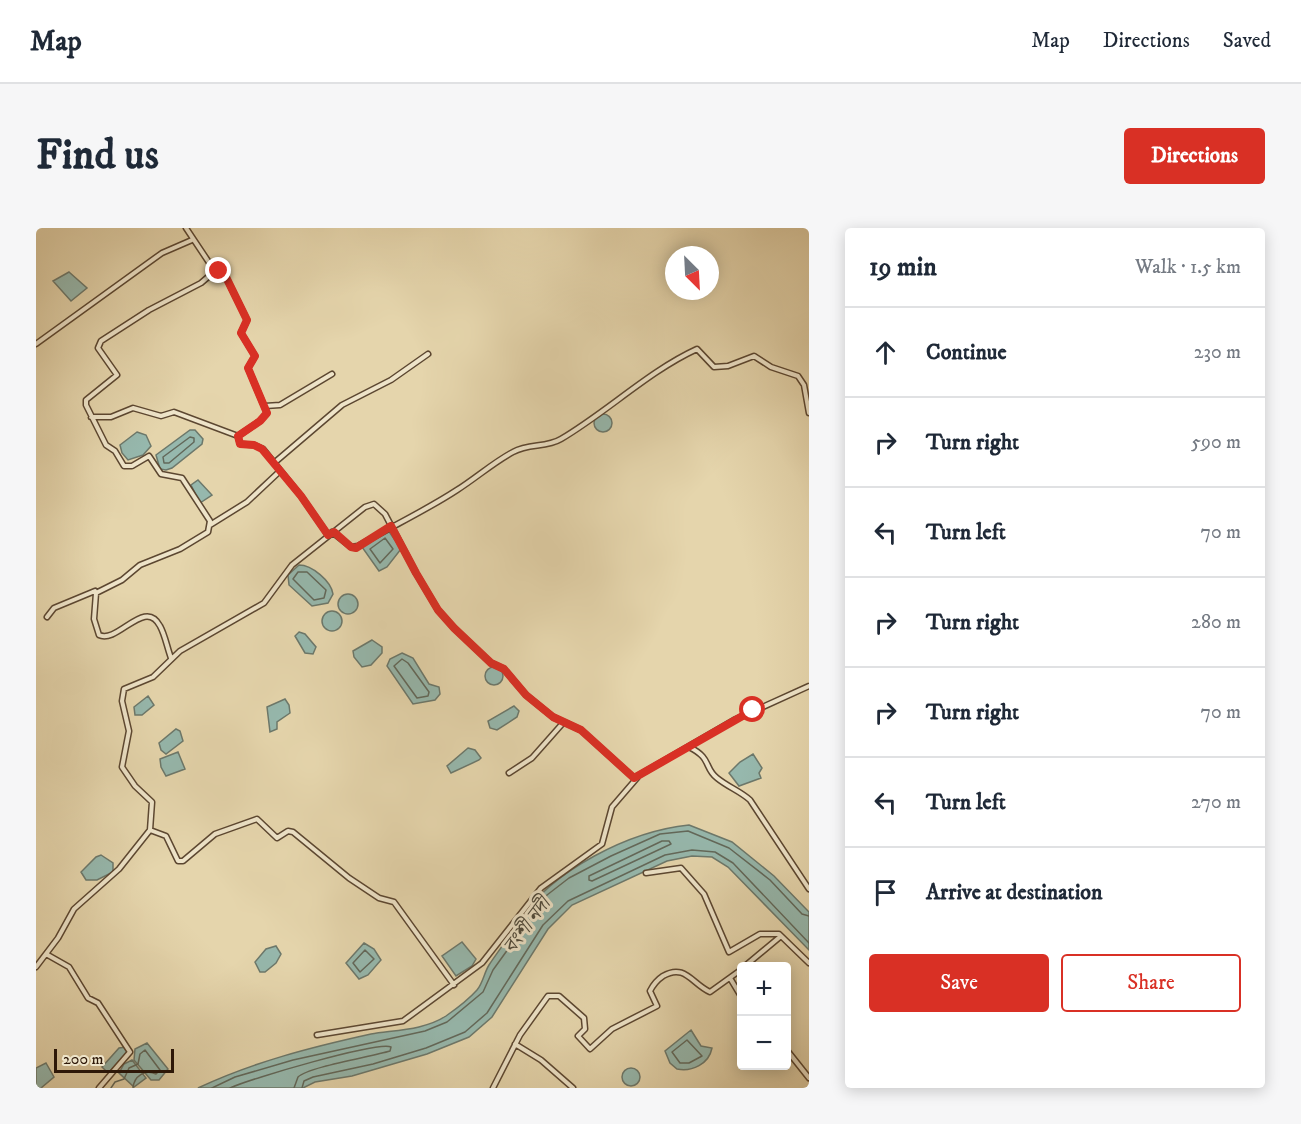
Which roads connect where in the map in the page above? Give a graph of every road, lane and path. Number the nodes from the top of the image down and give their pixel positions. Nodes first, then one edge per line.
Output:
1 (186, 228) edge
2 (192, 240) junction
3 (215, 271) junction
4 (36, 344) edge
5 (428, 354) dead end
6 (332, 374) dead end
7 (265, 406) junction
8 (809, 413) edge
9 (91, 417) junction
10 (238, 436) junction
11 (274, 463) junction
12 (280, 471) junction
13 (210, 525) junction
14 (391, 526) junction
15 (330, 533) junction
16 (97, 591) junction
17 (47, 617) dead end
18 (171, 658) junction
19 (809, 686) edge
20 (563, 723) junction
21 (689, 746) junction
22 (509, 773) dead end
23 (638, 777) junction
24 (150, 830) junction
25 (646, 873) dead end
26 (809, 889) edge
27 (781, 936) junction
28 (46, 954) junction
29 (750, 962) edge
30 (809, 963) edge
31 (36, 968) edge
32 (737, 973) edge
33 (730, 978) junction
34 (454, 985) junction
35 (737, 991) edge
36 (317, 1035) dead end
37 (515, 1044) junction
38 (791, 1055) edge
39 (809, 1078) edge
40 (99, 1088) edge
41 (493, 1088) edge
42 (573, 1088) edge

1 - 2 street
2 - 3 street
2 - 4 street
3 - 7 street
3 - 9 street
5 - 11 street
6 - 7 street
7 - 10 street
8 - 14 street
9 - 10 street
9 - 13 street
10 - 11 street
11 - 12 street
12 - 13 street
12 - 15 street
13 - 16 street
14 - 15 street
14 - 15 street
14 - 20 street
15 - 18 street
16 - 17 street
16 - 18 street
18 - 24 street
19 - 21 street
20 - 22 street
20 - 23 street
21 - 23 street
21 - 26 street
23 - 34 street
24 - 28 street
24 - 34 street
25 - 27 street
27 - 29 street
27 - 30 street
28 - 31 street
28 - 40 street
32 - 33 street
33 - 35 street
33 - 37 street
34 - 36 street
37 - 41 street
37 - 42 street
38 - 39 street

